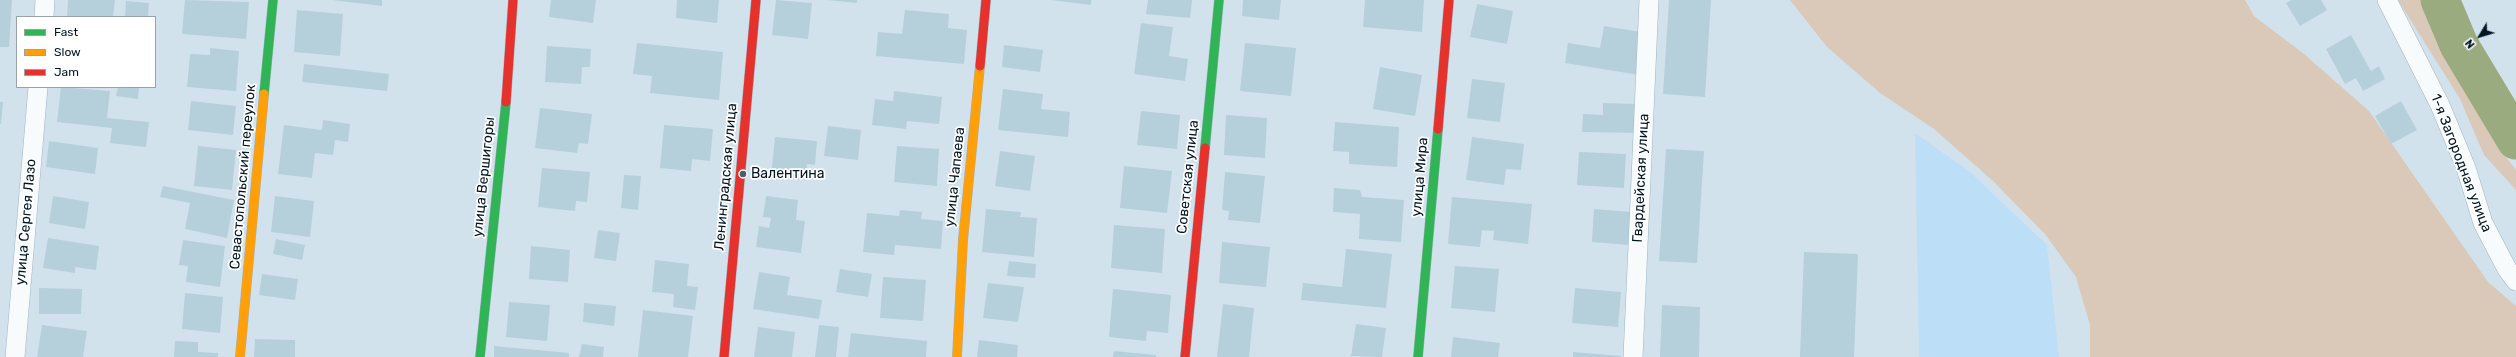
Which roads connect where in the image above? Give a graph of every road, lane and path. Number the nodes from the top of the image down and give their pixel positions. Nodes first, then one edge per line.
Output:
1 (45, 0) edge
2 (273, 0) edge
3 (513, 0) edge
4 (756, 0) edge
5 (986, 0) edge
6 (1219, 0) edge
7 (1449, 0) edge
8 (1649, 0) edge
9 (2387, 0) edge
10 (44, 16) edge
11 (38, 88) edge
12 (2516, 280) edge
13 (15, 357) edge
14 (240, 357) edge
15 (480, 357) edge
16 (724, 357) edge
17 (956, 357) edge
18 (1184, 357) edge
19 (1418, 357) edge
20 (1633, 357) edge

1 - 10 street
2 - 14 street, Севастопольский переулок
3 - 15 street, улица Вершигоры
4 - 16 street, Ленинградская улица
5 - 17 street, улица Чапаева
6 - 18 street, Советская улица
7 - 19 street, улица Мира
8 - 20 street, Гвардейская улица
9 - 12 street, 1-я Загородная улица
11 - 13 street, улица Сергея Лазо

